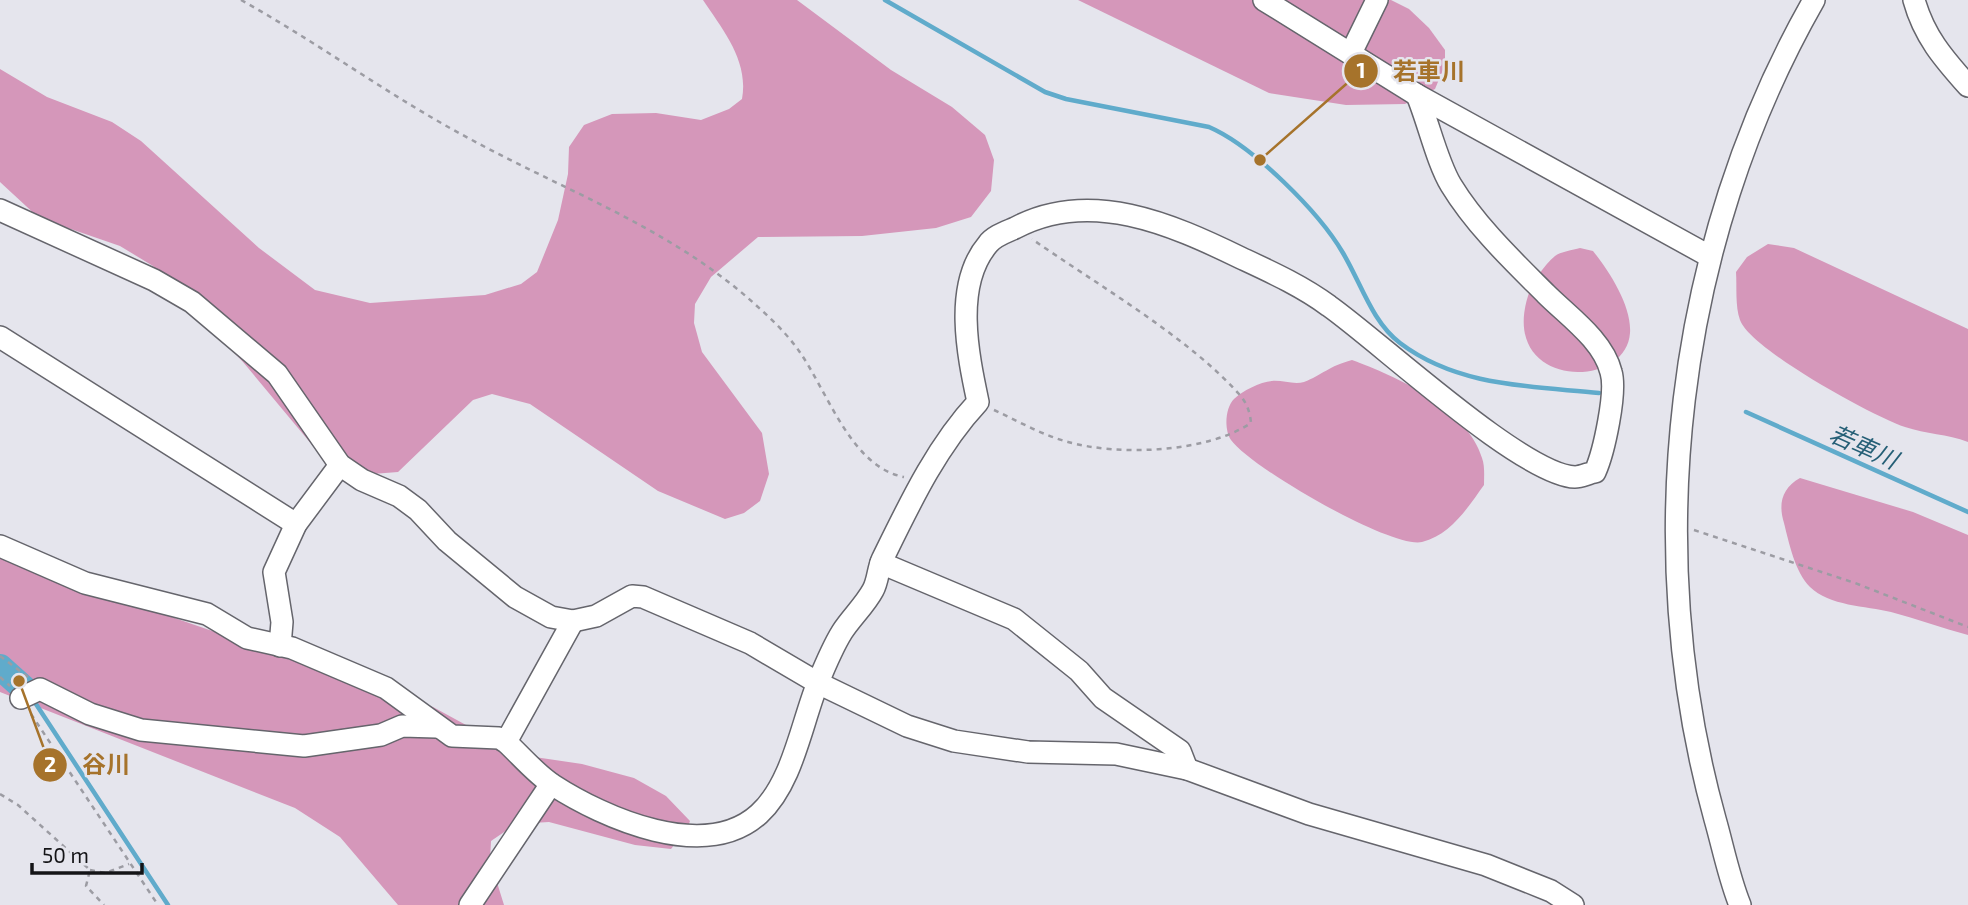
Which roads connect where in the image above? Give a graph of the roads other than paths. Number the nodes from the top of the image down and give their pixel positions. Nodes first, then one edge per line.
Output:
1 (1264, 0) edge
2 (1377, 0) edge
3 (1814, 0) edge
4 (1914, 0) edge
5 (1351, 53) junction
6 (1968, 86) edge
7 (1417, 95) junction
8 (0, 210) edge
9 (1709, 256) junction
10 (0, 337) edge
11 (340, 465) junction
12 (296, 524) junction
13 (0, 546) edge
14 (881, 563) junction
15 (573, 621) junction
16 (280, 646) junction
17 (818, 683) junction
18 (28, 694) road end
19 (436, 727) junction
20 (506, 742) junction
21 (1187, 769) junction
22 (551, 784) junction
23 (470, 905) edge
24 (1573, 905) edge
25 (1740, 905) edge

1 - 5 street
2 - 5 street
3 - 9 street
4 - 6 street
5 - 7 street
7 - 9 street
7 - 14 street
8 - 11 street
9 - 25 street
10 - 12 street
11 - 12 street
11 - 15 street
12 - 16 street
13 - 16 street
14 - 17 street
14 - 21 street
15 - 17 street
15 - 20 street
16 - 19 street
17 - 21 street
17 - 22 street
18 - 19 street
19 - 20 street
20 - 22 street
21 - 24 street
22 - 23 street

